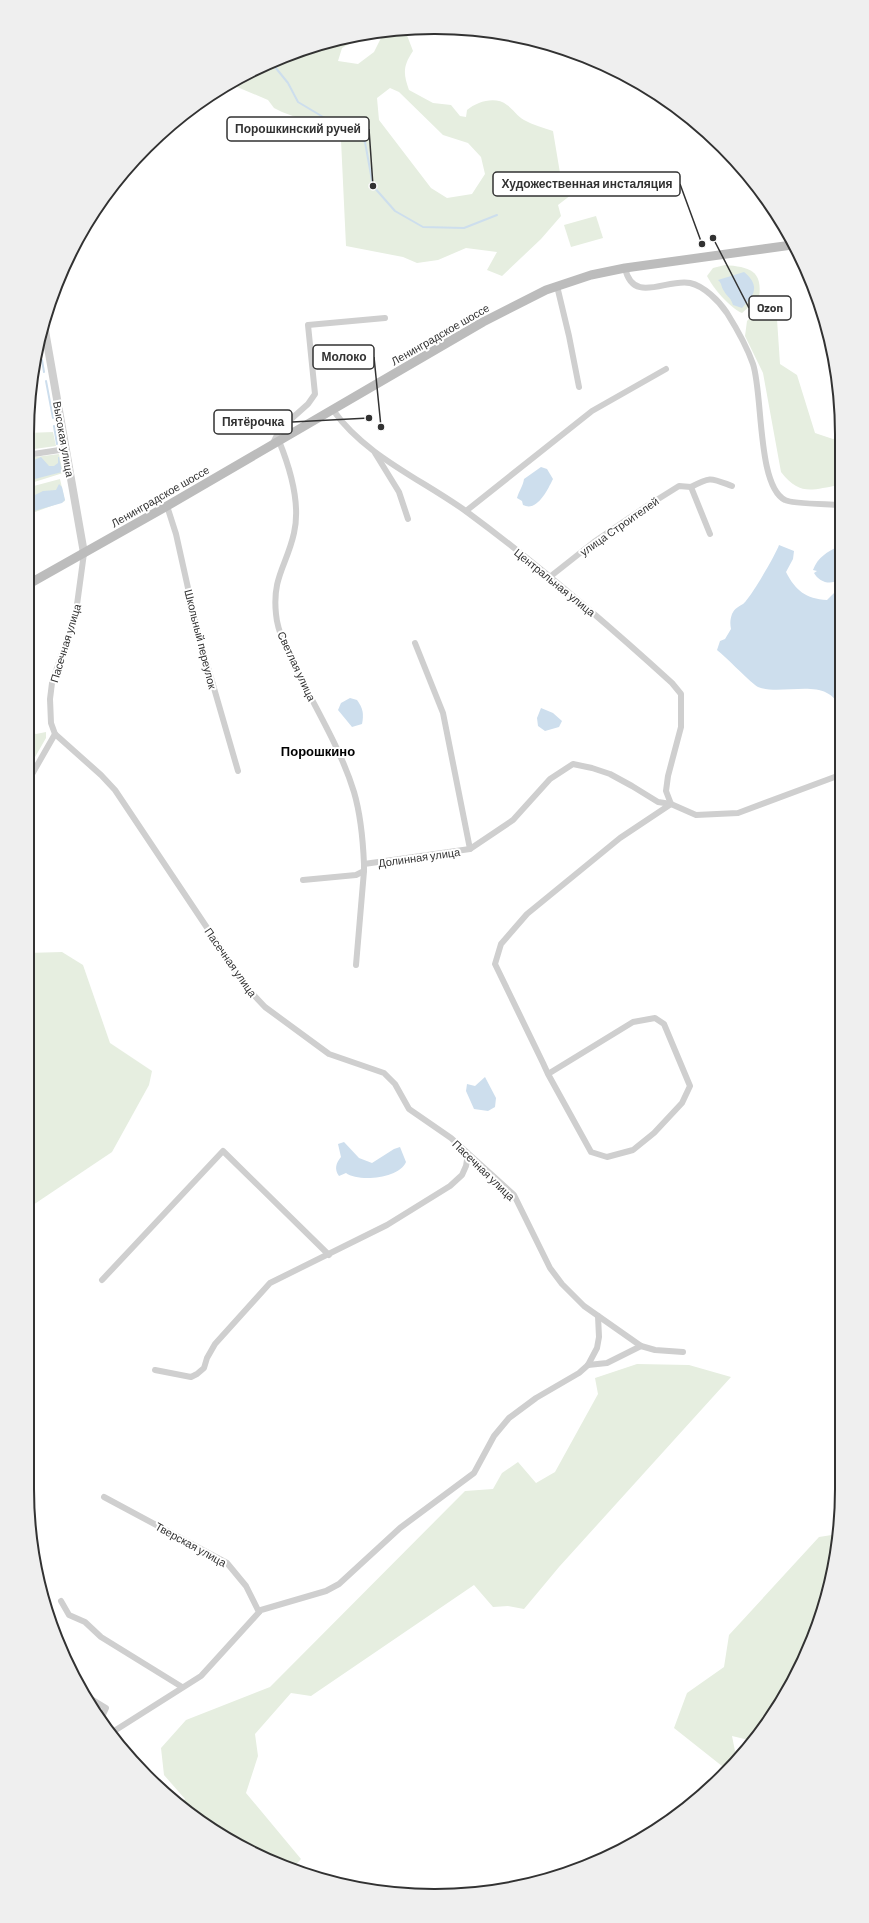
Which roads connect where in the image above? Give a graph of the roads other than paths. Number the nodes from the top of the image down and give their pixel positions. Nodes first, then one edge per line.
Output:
1 (788, 246) edge
2 (625, 268) junction
3 (557, 286) junction
4 (385, 318) dead end
5 (46, 338) edge
6 (666, 369) dead end
7 (579, 387) dead end
8 (333, 410) junction
9 (276, 443) junction
10 (66, 449) junction
11 (374, 450) junction
12 (34, 455) edge
13 (732, 486) dead end
14 (691, 487) junction
15 (835, 505) edge
16 (167, 506) junction
17 (466, 511) junction
18 (408, 519) dead end
19 (710, 534) dead end
20 (84, 553) junction
21 (551, 576) junction
22 (34, 581) edge
23 (415, 643) dead end
24 (55, 734) junction
25 (34, 771) edge
26 (238, 771) dead end
27 (835, 777) edge
28 (671, 804) junction
29 (470, 850) junction
30 (364, 864) junction
31 (364, 871) junction
32 (303, 880) dead end
33 (356, 965) dead end
34 (548, 1074) junction
35 (468, 1154) junction
36 (329, 1255) junction
37 (102, 1280) dead end
38 (598, 1316) junction
39 (640, 1346) junction
40 (683, 1352) dead end
41 (588, 1365) junction
42 (155, 1370) dead end
43 (104, 1497) dead end
44 (61, 1601) dead end
45 (258, 1612) junction
46 (182, 1687) junction
47 (95, 1702) edge
48 (103, 1714) edge
49 (116, 1730) edge

1 - 2 main road, Ленинградское шоссе
2 - 3 main road, Ленинградское шоссе
2 - 15 street
3 - 7 street
3 - 8 main road, Ленинградское шоссе
4 - 9 street
5 - 10 street, Высокая улица
6 - 17 street
8 - 9 main road, Ленинградское шоссе
8 - 11 street, Центральная улица
9 - 16 main road, Ленинградское шоссе
9 - 30 street, Светлая улица
10 - 12 street
10 - 20 street, Высокая улица
11 - 17 street, Центральная улица
11 - 18 street
13 - 14 street, улица Строителей
14 - 19 street
14 - 21 street, улица Строителей
16 - 20 main road, Ленинградское шоссе
16 - 26 street, Школьный переулок
17 - 21 street, Центральная улица
20 - 22 main road, Ленинградское шоссе
20 - 24 street, Пасечная улица
21 - 28 street, Центральная улица
23 - 29 street
24 - 25 street
24 - 35 street, Пасечная улица
27 - 28 street, Долинная улица
28 - 29 street, Долинная улица
28 - 34 street
29 - 30 street, Долинная улица
30 - 31 street, Долинная улица
31 - 32 street, Долинная улица
31 - 33 street
34 - 34 street
35 - 36 street
35 - 38 street, Пасечная улица
36 - 37 street
36 - 42 street
38 - 39 street, Пасечная улица
38 - 41 street
39 - 40 street, Пасечная улица
39 - 41 street
41 - 45 street
43 - 45 street, Тверская улица
44 - 46 street
45 - 46 street
46 - 49 street
47 - 48 street

